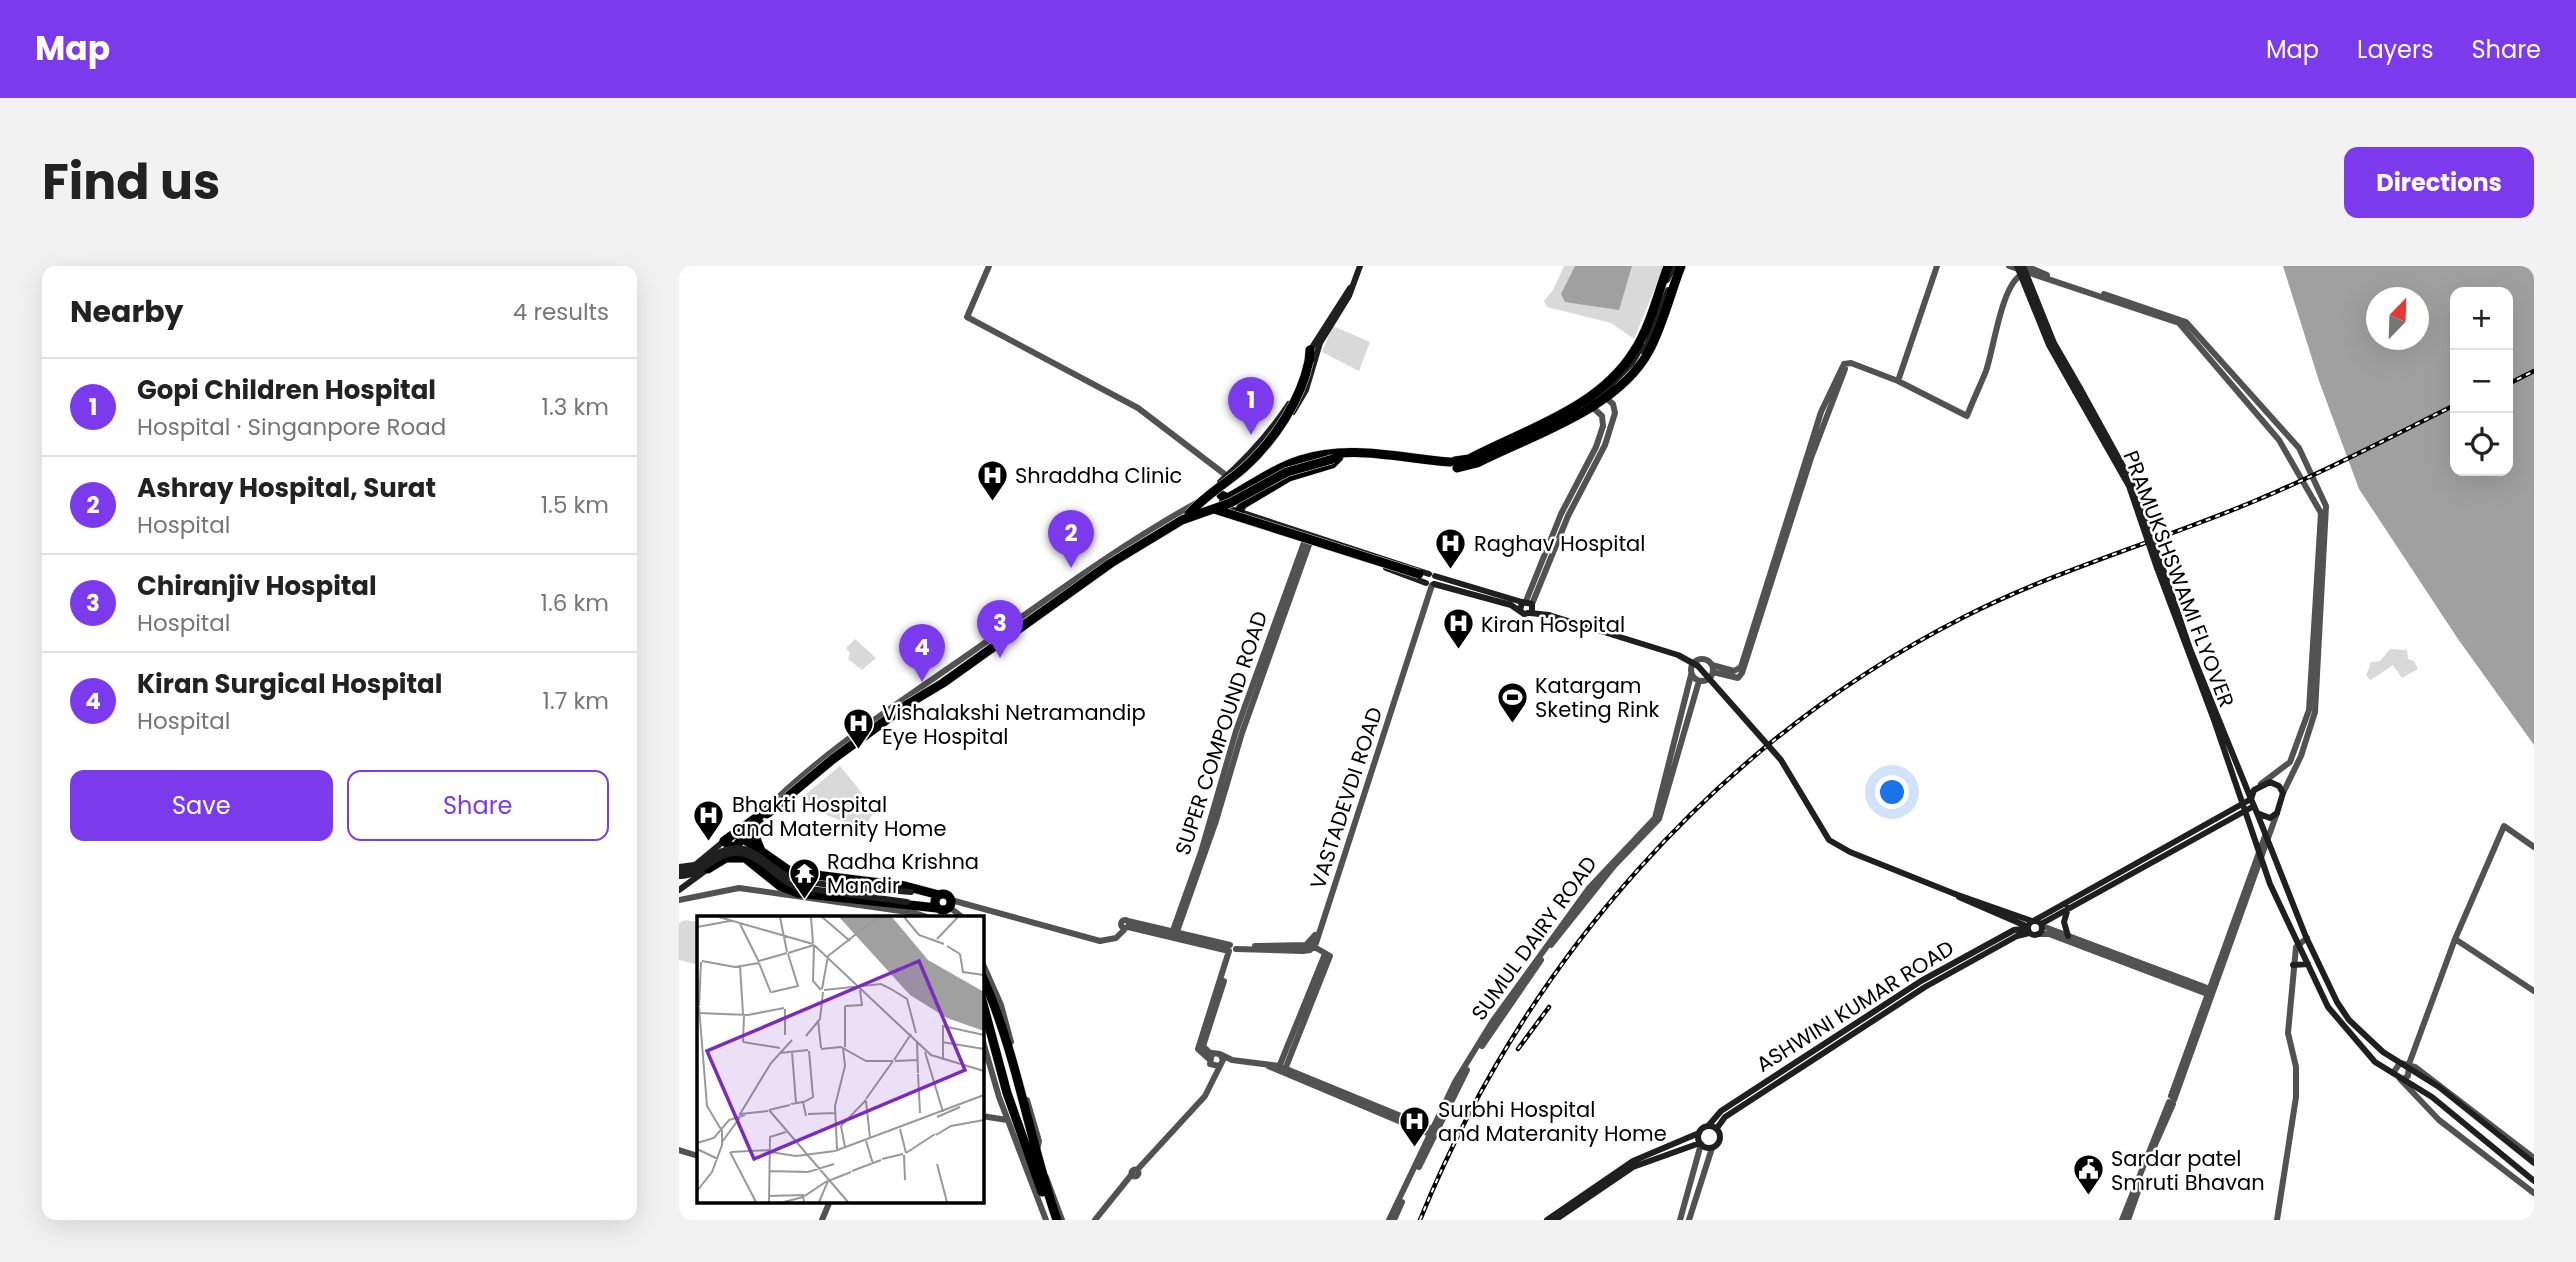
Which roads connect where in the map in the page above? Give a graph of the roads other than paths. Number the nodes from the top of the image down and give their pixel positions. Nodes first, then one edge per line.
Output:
1 (991, 266) edge
2 (1360, 266) edge
3 (1668, 266) edge
4 (1677, 266) edge
5 (1937, 266) edge
6 (2009, 266) edge
7 (2022, 269) edge
8 (1353, 284) junction
9 (1310, 350) junction
10 (1898, 381) junction
11 (1603, 394) junction
12 (1588, 404) junction
13 (1335, 456) junction
14 (1469, 462) junction
15 (1227, 476) junction
16 (1208, 492) junction
17 (1221, 498) junction
18 (1202, 499) junction
19 (1211, 511) junction
20 (1239, 512) junction
21 (1189, 514) junction
22 (1307, 541) junction
23 (1429, 579) junction
24 (1528, 603) junction
25 (1520, 611) junction
26 (1530, 613) junction
27 (1549, 615) junction
28 (1713, 669) junction
29 (1691, 675) junction
30 (1699, 681) junction
31 (2261, 784) junction
32 (2283, 793) junction
33 (2243, 800) junction
34 (2254, 806) junction
35 (2277, 813) junction
36 (763, 815) junction
37 (738, 835) junction
38 (2267, 839) junction
39 (724, 841) junction
40 (2534, 848) edge
41 (733, 849) junction
42 (2260, 856) junction
43 (769, 857) junction
44 (750, 862) junction
45 (697, 863) junction
46 (708, 869) junction
47 (679, 871) edge
48 (679, 881) edge
49 (679, 890) edge
50 (935, 895) junction
51 (679, 900) edge
52 (953, 908) edge
53 (2067, 908) junction
54 (937, 910) edge
55 (921, 916) edge
56 (2033, 925) junction
57 (1174, 934) junction
58 (2038, 934) joint
59 (2068, 936) junction
60 (2307, 938) junction
61 (2455, 939) junction
62 (2298, 943) junction
63 (1311, 945) junction
64 (1232, 949) junction
65 (983, 964) edge
66 (2308, 964) junction
67 (2293, 965) junction
68 (983, 978) edge
69 (2534, 991) edge
70 (2210, 992) junction
71 (983, 1004) edge
72 (983, 1041) edge
73 (1216, 1060) junction
74 (2400, 1063) junction
75 (2409, 1066) junction
76 (1281, 1070) junction
77 (2398, 1076) junction
78 (2172, 1101) junction
79 (983, 1116) edge
80 (1007, 1119) junction
81 (1709, 1125) junction
82 (1717, 1128) junction
83 (1433, 1132) junction
84 (1699, 1133) junction
85 (1700, 1143) junction
86 (1712, 1148) junction
87 (679, 1150) edge
88 (1037, 1151) junction
89 (697, 1156) edge
90 (1026, 1160) junction
91 (2534, 1161) edge
92 (1041, 1170) junction
93 (2534, 1181) edge
94 (1043, 1188) junction
95 (2534, 1193) edge
96 (829, 1202) edge
97 (824, 1219) edge
98 (1046, 1220) edge
99 (1054, 1220) edge
100 (1062, 1220) edge
101 (1095, 1220) edge
102 (1392, 1220) edge
103 (1547, 1220) edge
104 (1555, 1220) edge
105 (1680, 1220) edge
106 (1689, 1220) edge
107 (2122, 1220) edge
108 (2128, 1220) edge
109 (2277, 1220) edge

1 - 15 street
2 - 8 main road
3 - 11 highway
4 - 11 highway
5 - 10 street
6 - 7 street
7 - 10 street
7 - 31 street
7 - 32 street
7 - 33 main road, PRAMUKSHSWAMI FLYOVER, bridge
8 - 9 main road
8 - 17 main road
9 - 15 main road
9 - 21 highway, bridge
10 - 28 street
11 - 12 highway
11 - 24 street
12 - 14 highway
12 - 14 main road
12 - 24 street
13 - 14 highway
13 - 17 highway
13 - 19 highway, bridge
13 - 20 highway
13 - 21 highway, bridge
15 - 16 main road
16 - 17 main road
16 - 18 main road
17 - 19 main road
17 - 20 main road
18 - 19 main road
18 - 36 street
19 - 22 main road
19 - 23 highway, bridge
19 - 36 highway, bridge
19 - 36 street
20 - 23 main road
21 - 36 highway, bridge
22 - 23 main road
22 - 57 street, SUPER COMPOUND ROAD
23 - 24 main road
23 - 25 main road
23 - 63 street, VASTADEVDI ROAD
24 - 25 main road
24 - 26 main road
24 - 27 main road
25 - 26 main road
26 - 27 main road
27 - 56 main road, bridge
28 - 29 street
28 - 30 street
29 - 30 street
29 - 83 street, SUMUL DAIRY ROAD
30 - 83 street
31 - 32 main road
31 - 34 main road
32 - 35 main road
33 - 34 main road, ASHWINI KUMAR ROAD
33 - 34 main road
33 - 42 main road
33 - 53 main road, ASHWINI KUMAR ROAD
33 - 56 main road, ASHWINI KUMAR ROAD
34 - 35 main road
34 - 38 main road
35 - 38 street
36 - 37 highway
36 - 43 highway
37 - 39 highway
37 - 41 highway
37 - 43 highway
38 - 42 street
38 - 60 main road
39 - 41 highway
39 - 45 main road
40 - 61 street
41 - 44 highway
41 - 46 main road
42 - 62 main road
42 - 70 street
43 - 50 highway
44 - 46 highway
44 - 54 highway
45 - 47 main road
45 - 48 main road
46 - 49 main road
47 - 50 main road, bridge
47 - 54 main road, bridge
50 - 52 highway
50 - 54 highway
51 - 55 street
52 - 54 highway
52 - 57 street
53 - 56 main road, ASHWINI KUMAR ROAD
53 - 59 main road
56 - 58 main road
56 - 59 street
56 - 81 main road, ASHWINI KUMAR ROAD
56 - 82 main road, ASHWINI KUMAR ROAD
57 - 64 street
58 - 70 street
59 - 70 street
60 - 62 street
60 - 74 main road
61 - 69 street
61 - 75 street
62 - 66 main road
62 - 67 street
63 - 64 street
63 - 76 street
64 - 73 street
65 - 88 street
66 - 67 main road
66 - 77 main road
67 - 109 street
68 - 88 highway
70 - 78 street
71 - 90 highway
72 - 80 street
73 - 76 street
73 - 101 street
74 - 75 main road
74 - 77 street
75 - 77 street
75 - 91 main road
76 - 83 street
77 - 93 main road
77 - 95 street
78 - 107 street
78 - 108 street
79 - 80 street
80 - 90 street
81 - 82 main road
81 - 84 main road
82 - 86 main road
83 - 102 street, SUMUL DAIRY ROAD
84 - 85 main road
84 - 103 main road
85 - 86 main road
85 - 104 main road
85 - 105 street
86 - 106 street
87 - 89 street
88 - 92 highway
90 - 94 highway
90 - 98 street
92 - 94 highway
92 - 100 street
94 - 99 highway
96 - 97 street

